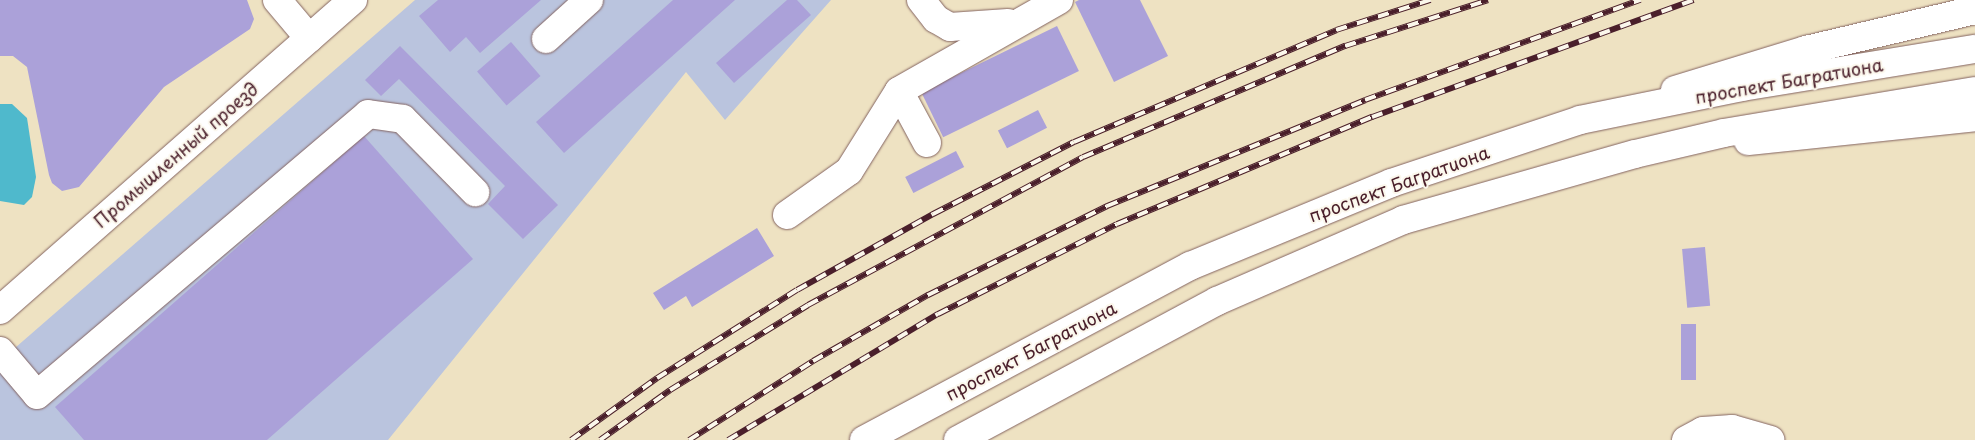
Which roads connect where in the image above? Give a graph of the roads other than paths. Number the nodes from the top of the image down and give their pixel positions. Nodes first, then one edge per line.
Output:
1 (277, 0) edge
2 (353, 0) edge
3 (589, 0) edge
4 (921, 0) edge
5 (1059, 0) edge
6 (1975, 10) edge
7 (1020, 22) junction
8 (309, 38) junction
9 (546, 39) dead end
10 (1975, 50) edge
11 (899, 91) junction
12 (1975, 91) edge
13 (1975, 117) edge
14 (1580, 120) junction
15 (927, 143) dead end
16 (1635, 154) junction
17 (475, 192) dead end
18 (787, 215) dead end
19 (4, 297) edge
20 (0, 351) edge
21 (864, 440) edge
22 (958, 440) edge
23 (1686, 440) edge
24 (1770, 440) edge

1 - 8 main road
2 - 8 main road, Промышленный проезд
3 - 9 main road
4 - 7 main road
5 - 7 main road
6 - 14 main road
7 - 11 main road
8 - 19 main road, Промышленный проезд
10 - 14 main road, проспект Багратиона
11 - 15 main road
11 - 18 main road
12 - 16 main road, проспект Багратиона
13 - 16 main road
14 - 21 main road, проспект Багратиона
16 - 22 main road, проспект Багратиона
17 - 20 main road
23 - 24 main road

